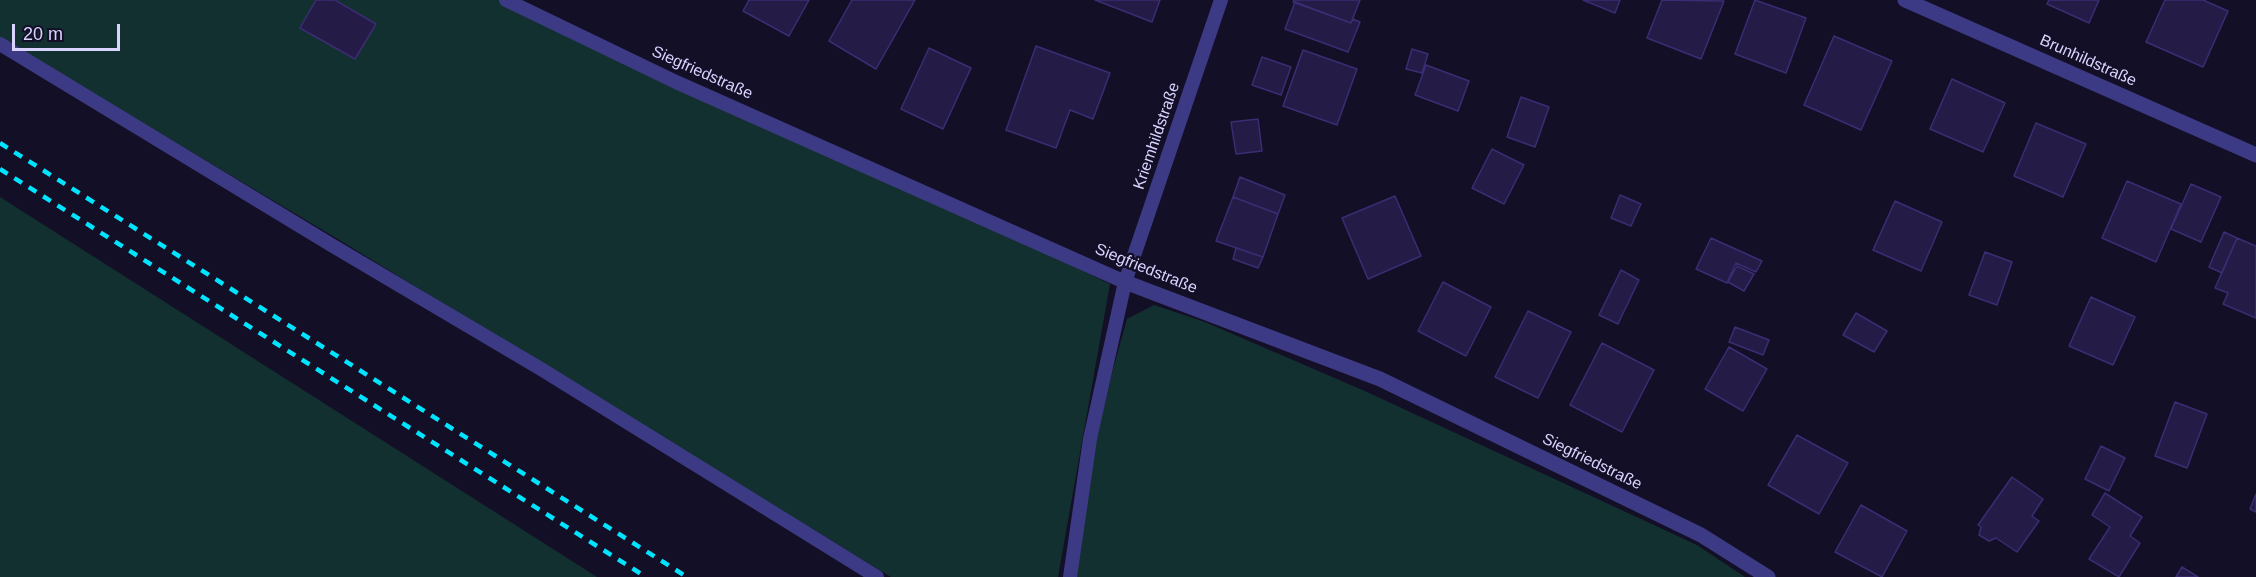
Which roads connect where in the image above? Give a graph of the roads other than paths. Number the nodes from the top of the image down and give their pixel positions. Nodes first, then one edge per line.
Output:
1 (506, 0) edge
2 (1221, 0) edge
3 (1905, 0) edge
4 (0, 44) edge
5 (2256, 155) edge
6 (1125, 282) junction
7 (877, 577) edge
8 (1070, 577) edge
9 (1768, 577) edge

1 - 6 lane, Siegfriedstraße
2 - 6 lane, Kriemhildstraße
3 - 5 street, Brunhildstraße
4 - 7 lane
6 - 8 lane, Kriemhildstraße
6 - 9 street, Siegfriedstraße

